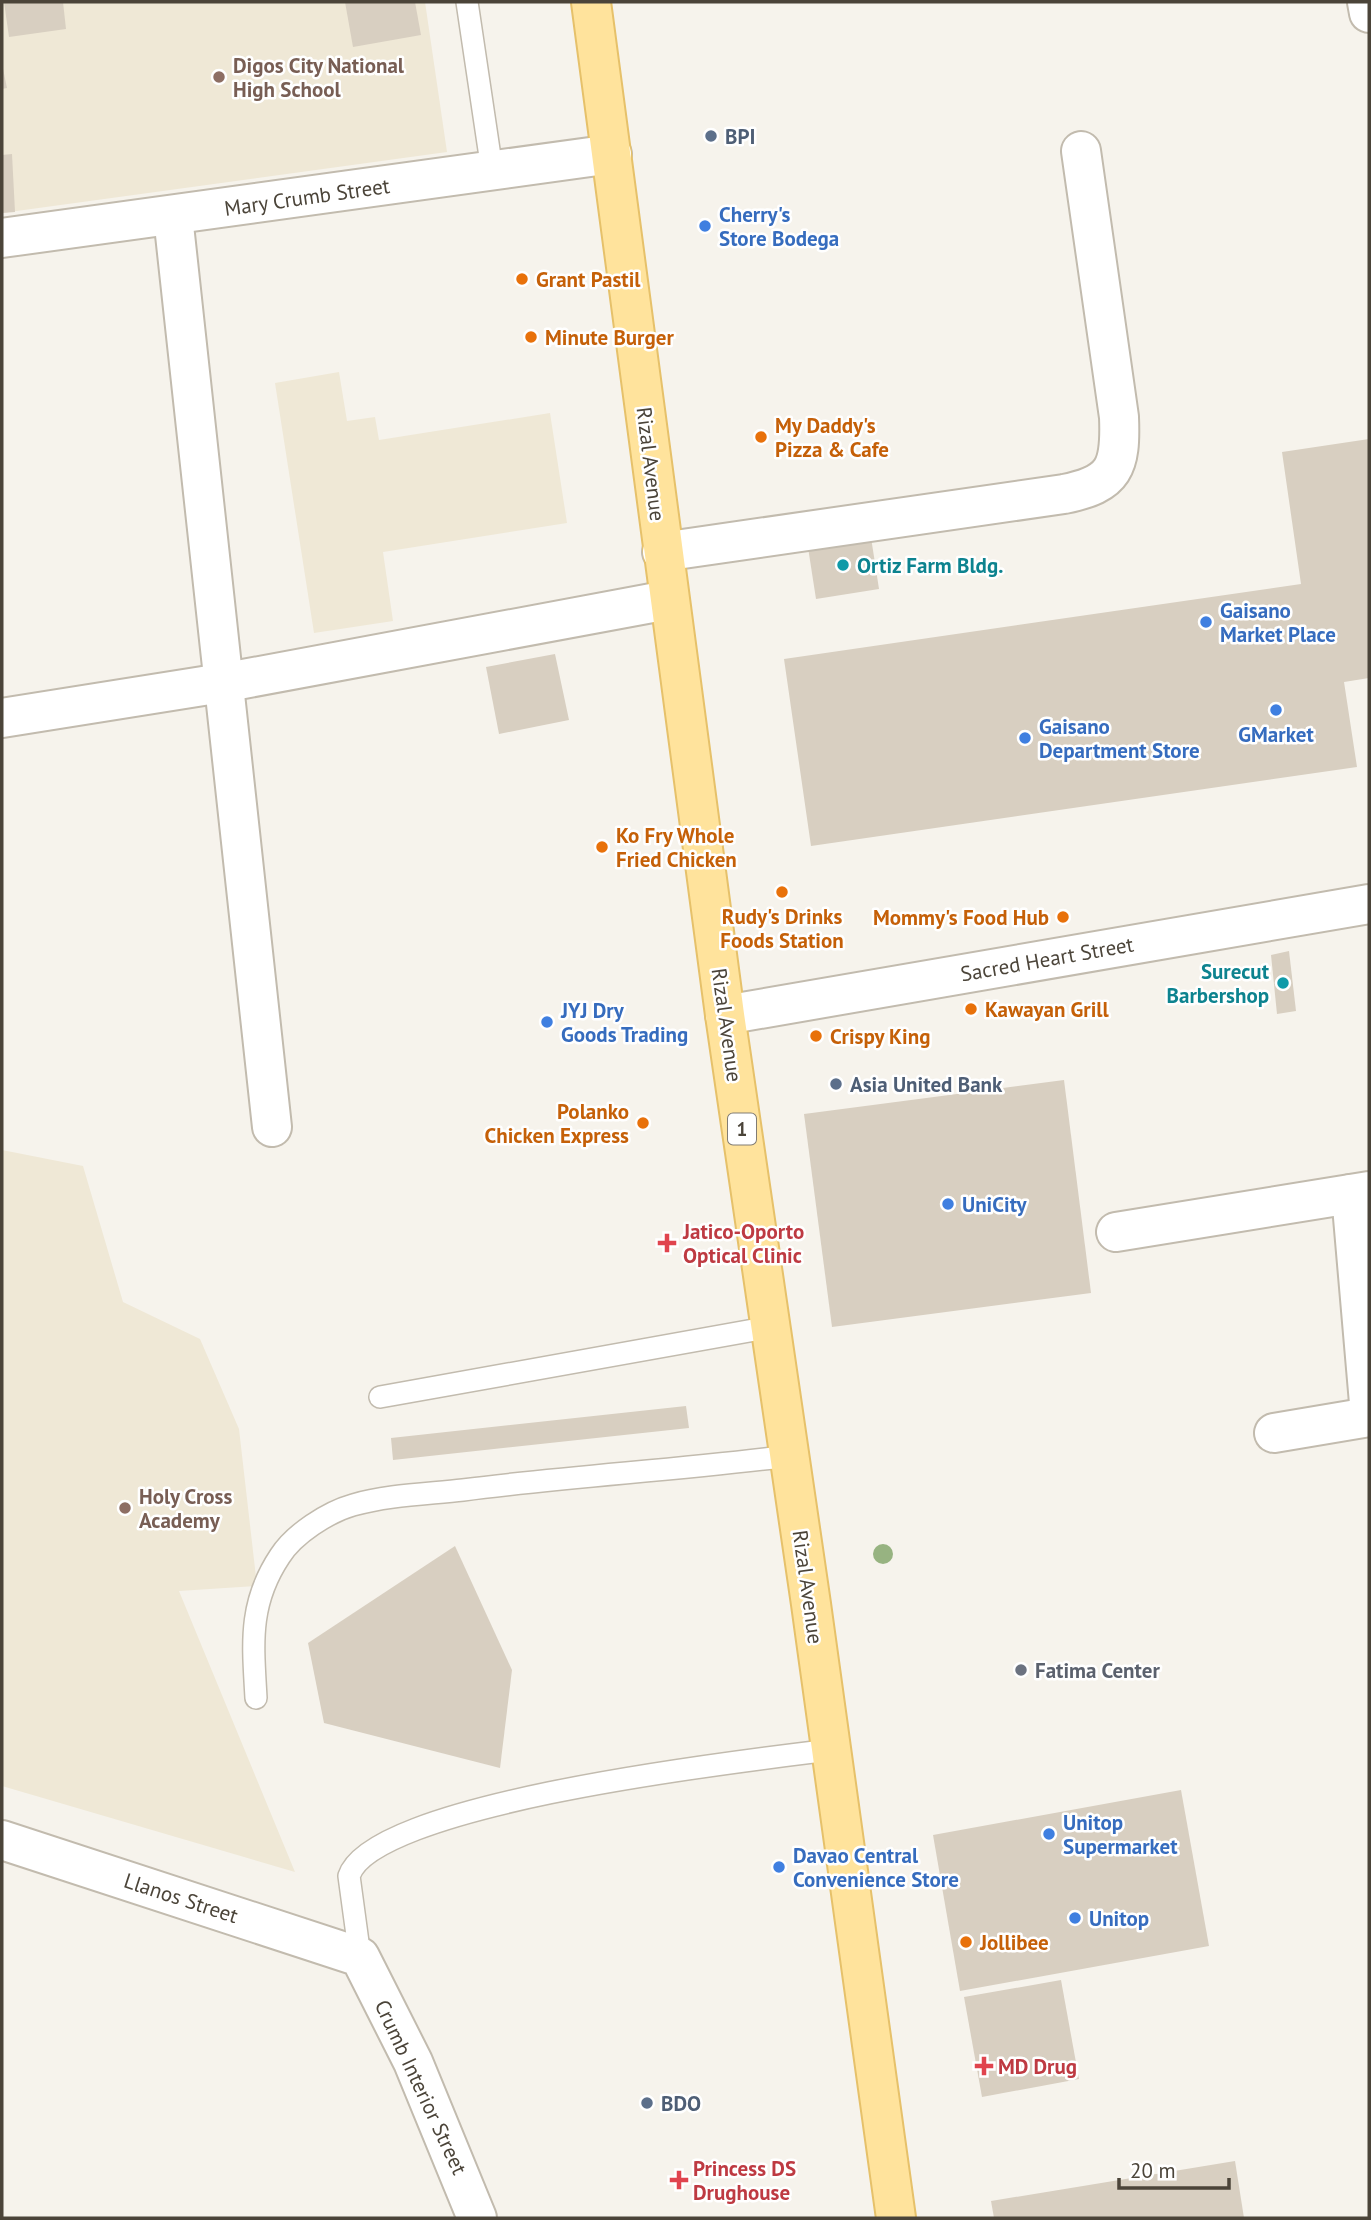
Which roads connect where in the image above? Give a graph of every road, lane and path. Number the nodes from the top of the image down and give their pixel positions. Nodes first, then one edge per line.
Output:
1 (467, 2) edge
2 (568, 2) edge
3 (591, 2) edge
4 (1367, 2) edge
5 (1369, 13) edge
6 (596, 40) junction
7 (1081, 151) dead end
8 (612, 154) junction
9 (492, 170) junction
10 (173, 215) junction
11 (2, 238) edge
12 (662, 552) junction
13 (668, 600) junction
14 (222, 683) junction
15 (2, 718) edge
16 (1369, 904) edge
17 (725, 1015) junction
18 (272, 1126) dead end
19 (1360, 1193) edge
20 (1116, 1232) dead end
21 (771, 1327) junction
22 (380, 1397) dead end
23 (1369, 1403) edge
24 (1369, 1417) edge
25 (1274, 1433) dead end
26 (789, 1456) junction
27 (256, 1698) dead end
28 (830, 1750) junction
29 (2, 1840) edge
30 (360, 1957) junction
31 (477, 2218) edge
32 (896, 2218) edge

1 - 9 lane
2 - 6 main road, Rizal Avenue / 1
3 - 6 main road, Rizal Avenue / 1
4 - 5 street
6 - 8 main road, Rizal Avenue / 1
7 - 12 street
8 - 9 street, Mary Crumb Street
8 - 12 main road, Rizal Avenue / 1
9 - 10 street, Mary Crumb Street
10 - 11 street, Mary Crumb Street
10 - 14 street
12 - 13 main road, Rizal Avenue / 1
13 - 14 street
13 - 17 main road, Rizal Avenue / 1
14 - 15 street
14 - 18 street
16 - 17 street, Sacred Heart Street
17 - 21 main road, Rizal Avenue / 1
19 - 20 street
19 - 23 street
21 - 22 lane
21 - 26 main road, Rizal Avenue / 1
24 - 25 street
26 - 27 lane
26 - 28 main road, Rizal Avenue / 1
28 - 30 lane
28 - 32 main road, Rizal Avenue / 1
29 - 30 street, Llanos Street
30 - 31 street, Crumb Interior Street

